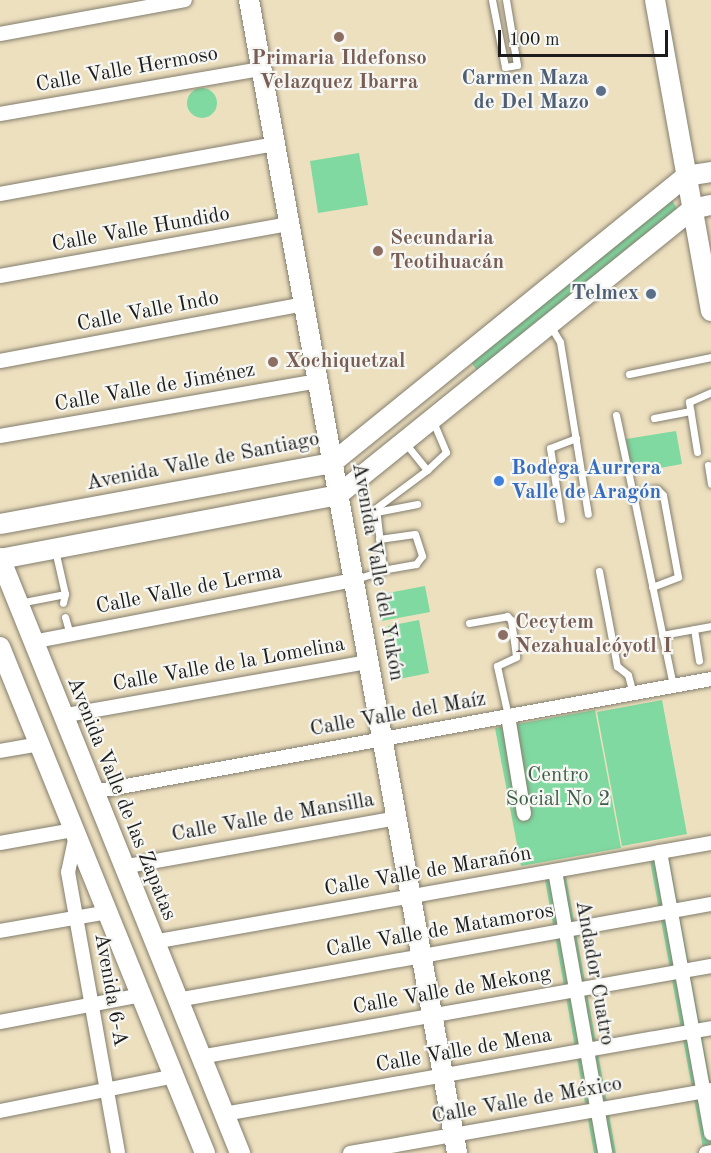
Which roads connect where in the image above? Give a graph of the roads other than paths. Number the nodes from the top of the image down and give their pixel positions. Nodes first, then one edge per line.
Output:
1 (185, 0) edge
2 (249, 0) edge
3 (492, 0) edge
4 (506, 0) edge
5 (655, 0) edge
6 (0, 34) edge
7 (261, 69) junction
8 (0, 114) edge
9 (275, 144) junction
10 (711, 172) edge
11 (686, 176) junction
12 (0, 194) edge
13 (702, 207) edge
14 (289, 224) junction
15 (707, 264) edge
16 (0, 276) edge
17 (304, 304) junction
18 (711, 311) edge
19 (550, 325) junction
20 (711, 357) edge
21 (458, 360) junction
22 (0, 361) edge
23 (629, 374) dead end
24 (318, 381) junction
25 (478, 386) junction
26 (711, 392) edge
27 (690, 411) junction
28 (616, 415) dead end
29 (654, 418) dead end
30 (433, 422) junction
31 (0, 436) edge
32 (576, 438) junction
33 (406, 443) junction
34 (697, 452) dead end
35 (332, 464) junction
36 (708, 465) dead end
37 (427, 470) junction
38 (711, 484) edge
39 (633, 494) junction
40 (338, 495) junction
41 (417, 504) dead end
42 (376, 512) junction
43 (588, 514) dead end
44 (561, 519) dead end
45 (0, 525) edge
46 (380, 539) junction
47 (54, 548) junction
48 (0, 558) edge
49 (383, 570) junction
50 (599, 571) dead end
51 (354, 580) junction
52 (652, 587) junction
53 (65, 594) junction
54 (17, 603) junction
55 (63, 603) dead end
56 (65, 617) dead end
57 (468, 623) dead end
58 (711, 626) edge
59 (694, 629) junction
60 (70, 634) junction
61 (662, 635) junction
62 (32, 642) junction
63 (3, 659) edge
64 (369, 662) junction
65 (699, 662) dead end
66 (711, 679) edge
67 (673, 686) junction
68 (633, 694) junction
69 (62, 716) junction
70 (508, 716) junction
71 (382, 739) junction
72 (40, 744) junction
73 (0, 751) edge
74 (93, 792) junction
75 (524, 813) dead end
76 (397, 818) junction
77 (75, 832) junction
78 (0, 843) edge
79 (711, 843) edge
80 (660, 852) junction
81 (122, 867) junction
82 (555, 871) junction
83 (411, 897) junction
84 (711, 904) edge
85 (670, 911) junction
86 (109, 912) junction
87 (76, 917) junction
88 (565, 930) junction
89 (0, 931) edge
90 (153, 942) junction
91 (422, 956) junction
92 (711, 966) edge
93 (681, 971) junction
94 (576, 990) junction
95 (142, 996) junction
96 (177, 1000) junction
97 (92, 1005) junction
98 (432, 1015) junction
99 (0, 1022) edge
100 (711, 1028) edge
101 (693, 1032) junction
102 (587, 1050) junction
103 (200, 1057) junction
104 (175, 1076) junction
105 (443, 1076) junction
106 (108, 1090) junction
107 (707, 1091) edge
108 (597, 1110) junction
109 (0, 1111) edge
110 (224, 1114) junction
111 (711, 1133) edge
112 (456, 1144) edge
113 (711, 1152) edge
114 (118, 1153) edge
115 (205, 1153) edge
116 (220, 1153) edge
117 (225, 1153) edge
118 (240, 1153) edge
119 (351, 1153) edge
120 (605, 1153) edge
121 (706, 1153) edge

1 - 6 street
2 - 7 street, Avenida Valle del Yukón
3 - 4 lane
5 - 11 street
7 - 8 street, Calle Valle Hermoso
7 - 9 street, Avenida Valle del Yukón
9 - 12 street
9 - 14 street, Avenida Valle del Yukón
10 - 11 street, Avenida Valle de Santiago
11 - 13 street
11 - 21 street, Avenida Valle de Santiago
13 - 15 street
13 - 19 street
14 - 16 street, Calle Valle Hundido
14 - 17 street, Avenida Valle del Yukón
15 - 18 street
17 - 22 street, Calle Valle Indo
17 - 24 street, Avenida Valle del Yukón
19 - 25 street
19 - 32 lane
20 - 23 lane
21 - 25 street
21 - 35 street, Avenida Valle de Santiago
24 - 31 street, Calle Valle de Jiménez
24 - 35 street, Avenida Valle del Yukón
25 - 30 street
26 - 27 lane
27 - 29 lane
27 - 34 lane
28 - 39 lane
30 - 33 street
30 - 37 lane
32 - 43 lane
32 - 44 lane
33 - 37 lane
33 - 40 street
35 - 40 street, Avenida Valle del Yukón
35 - 45 street, Avenida Valle de Santiago
36 - 38 lane
37 - 42 lane
39 - 52 lane
39 - 52 lane
40 - 47 street
40 - 51 street, Avenida Valle del Yukón
41 - 42 lane
42 - 46 lane
46 - 49 lane
46 - 49 lane
47 - 48 street
47 - 53 lane
48 - 54 street, Avenida Valle de las Zapatas
49 - 51 lane
50 - 68 lane
51 - 60 street, Calle Valle de Lerma
51 - 64 street, Avenida Valle del Yukón
52 - 61 lane
53 - 54 lane
53 - 55 lane
54 - 62 street, Avenida Valle de las Zapatas
56 - 60 lane
57 - 70 lane
58 - 59 lane
59 - 61 lane
59 - 65 lane
60 - 62 street, Calle Valle de Lerma
61 - 67 lane
62 - 69 street, Avenida Valle de las Zapatas
63 - 72 street
64 - 69 street, Calle Valle de la Lomelina
64 - 71 street, Avenida Valle del Yukón
66 - 67 street, Calle Valle del Maíz
67 - 68 street, Calle Valle del Maíz
68 - 70 street, Calle Valle del Maíz
69 - 74 street, Avenida Valle de las Zapatas
70 - 71 street, Calle Valle del Maíz
70 - 75 street
71 - 74 street, Calle Valle del Maíz
71 - 76 street, Avenida Valle del Yukón
72 - 73 street
72 - 77 street
74 - 81 street, Avenida Valle de las Zapatas
76 - 81 street, Calle Valle de Mansilla
76 - 83 street, Avenida Valle del Yukón
77 - 78 street
77 - 86 street
77 - 87 street, Avenida 6-A
79 - 80 street, Calle Valle de Marañón
80 - 82 street, Calle Valle de Marañón
80 - 85 street
81 - 90 street, Avenida Valle de las Zapatas
82 - 83 street, Calle Valle de Marañón
82 - 88 street, Andador Cuatro
83 - 90 street, Calle Valle de Marañón
83 - 91 street, Avenida Valle del Yukón
84 - 85 street, Calle Valle de Matamoros
85 - 88 street, Calle Valle de Matamoros
85 - 93 street
86 - 87 street
86 - 95 street
87 - 89 street
87 - 97 street, Avenida 6-A
88 - 91 street, Calle Valle de Matamoros
88 - 94 street, Andador Cuatro
90 - 96 street, Avenida Valle de las Zapatas
91 - 96 street, Calle Valle de Matamoros
91 - 98 street, Avenida Valle del Yukón
92 - 93 street, Calle Valle de Mekong
93 - 94 street, Calle Valle de Mekong
93 - 101 street
94 - 98 street, Calle Valle de Mekong
94 - 102 street, Andador Cuatro
95 - 97 street
95 - 104 street
96 - 103 street, Avenida Valle de las Zapatas
97 - 99 street
97 - 106 street, Avenida 6-A
98 - 103 street, Calle Valle de Mekong
98 - 105 street, Avenida Valle del Yukón
100 - 101 street, Calle Valle de Mena
101 - 102 street, Calle Valle de Mena
101 - 107 street
102 - 105 street, Calle Valle de Mena
102 - 108 street, Andador Cuatro
103 - 110 street, Avenida Valle de las Zapatas
103 - 117 street, Avenida Valle de las Zapatas
104 - 106 street
104 - 115 street
104 - 116 street
105 - 110 street, Calle Valle de Mena
105 - 112 street, Avenida Valle del Yukón
106 - 109 street
106 - 114 street, Avenida 6-A
107 - 108 street, Calle Valle de México
107 - 111 street
108 - 112 street, Calle Valle de México
108 - 120 street, Andador Cuatro
110 - 118 street, Avenida Valle de las Zapatas
112 - 119 street, Calle Valle de México
113 - 121 street

